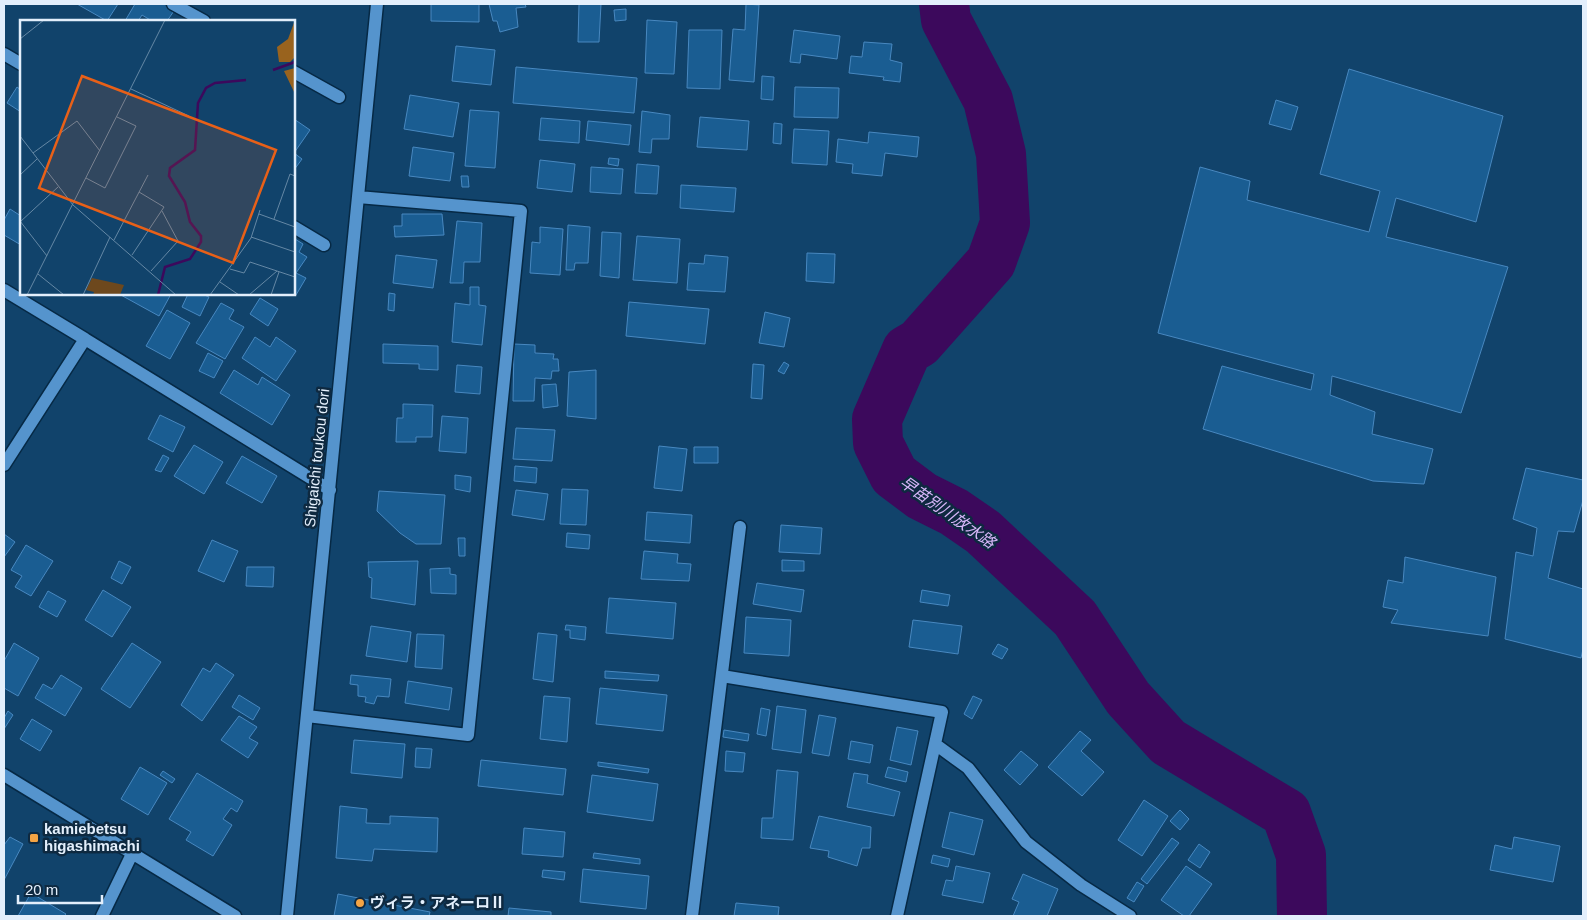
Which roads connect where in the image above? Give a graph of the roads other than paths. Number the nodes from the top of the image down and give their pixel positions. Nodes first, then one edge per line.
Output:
1 (173, 4) edge
2 (377, 4) edge
3 (202, 20) edge
4 (4, 54) edge
5 (20, 63) edge
6 (295, 73) edge
7 (339, 97) dead end
8 (358, 197) junction
9 (295, 228) edge
10 (324, 245) dead end
11 (4, 290) edge
12 (85, 339) junction
13 (4, 465) edge
14 (330, 490) junction
15 (740, 527) dead end
16 (722, 676) junction
17 (307, 716) junction
18 (935, 744) junction
19 (4, 775) edge
20 (132, 854) junction
21 (102, 916) edge
22 (234, 916) edge
23 (287, 916) edge
24 (692, 916) edge
25 (897, 916) edge
26 (1130, 916) edge

1 - 3 street
2 - 8 street, Shigaichi toukou dori
4 - 5 street
6 - 7 street
8 - 14 street, Shigaichi toukou dori
8 - 17 street
9 - 10 street
11 - 12 street
12 - 13 street
12 - 14 street
14 - 17 street, Shigaichi toukou dori
15 - 16 street
16 - 18 street
16 - 24 street
17 - 23 street, Shigaichi toukou dori
18 - 25 street
18 - 26 street
19 - 20 street
20 - 21 street
20 - 22 street

